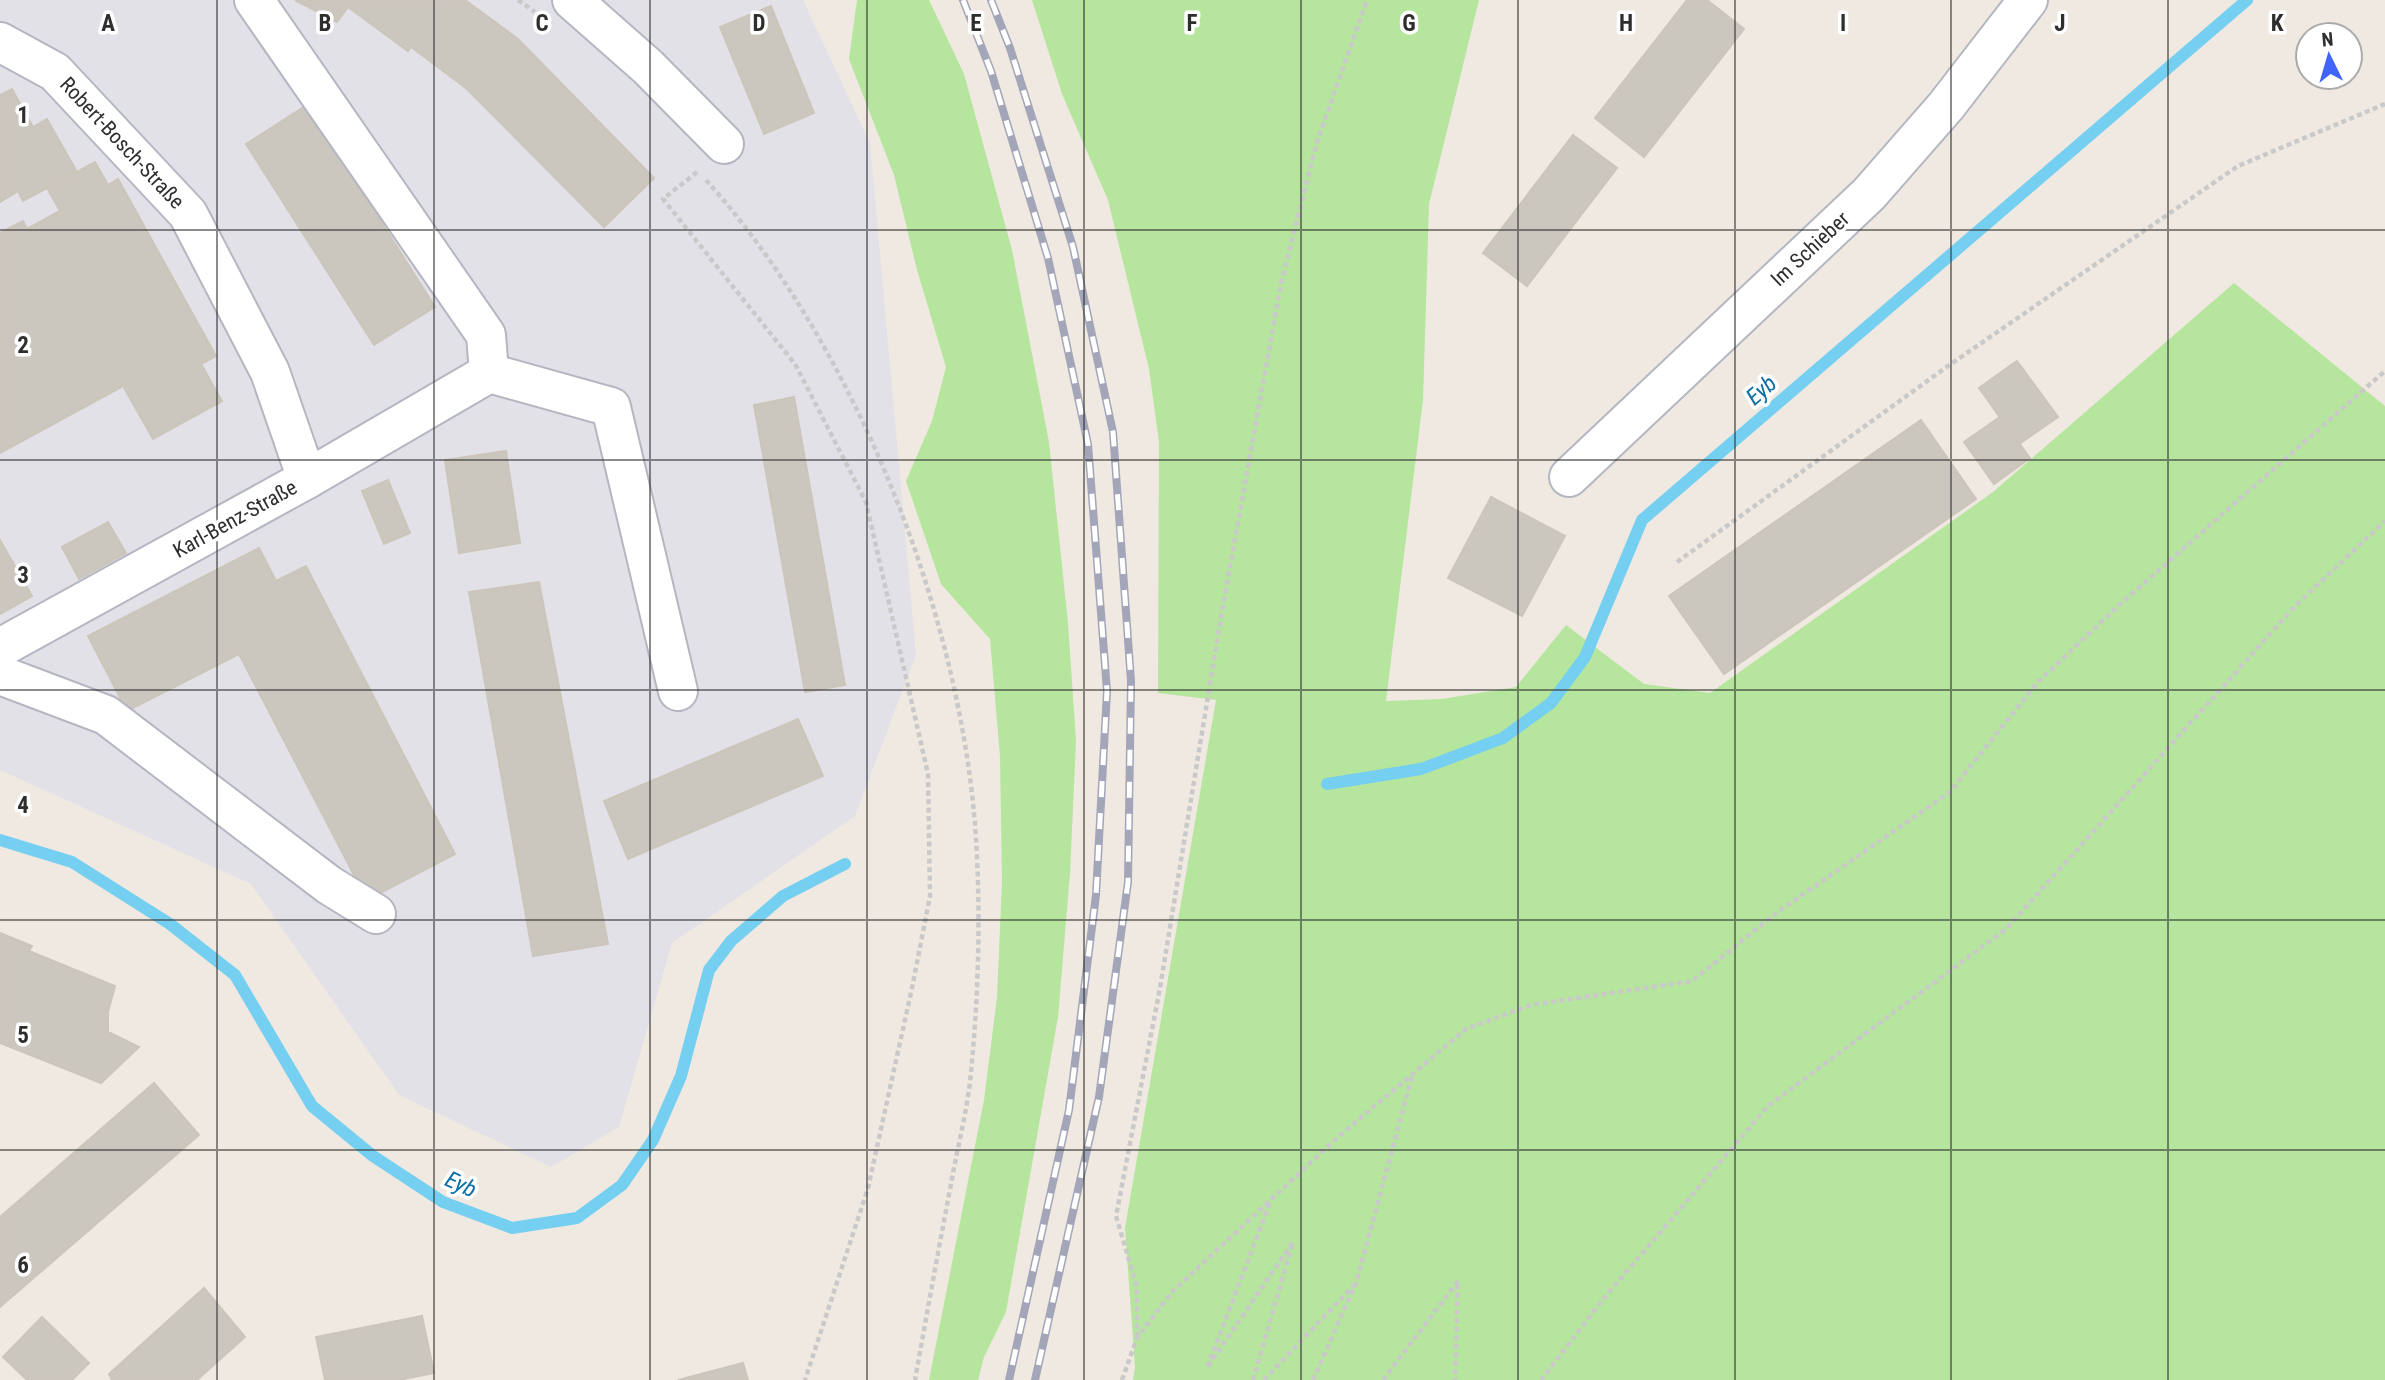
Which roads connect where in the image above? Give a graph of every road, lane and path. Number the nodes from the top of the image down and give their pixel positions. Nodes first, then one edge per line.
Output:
1 (254, 0) edge
2 (518, 0) edge
3 (1367, 0) edge
4 (2028, 0) edge
5 (558, 9) edge
6 (0, 42) edge
7 (2385, 104) edge
8 (724, 144) joint
9 (689, 162) dead end
10 (698, 171) junction
11 (238, 307) joint
12 (2385, 371) edge
13 (489, 373) junction
14 (1569, 477) dead end
15 (307, 479) junction
16 (2385, 522) edge
17 (1677, 562) dead end
18 (0, 648) edge
19 (0, 675) edge
20 (678, 691) dead end
21 (376, 914) dead end
22 (1413, 1073) junction
23 (1271, 1199) junction
24 (1356, 1283) junction
25 (1137, 1338) junction
26 (805, 1380) edge
27 (915, 1380) edge
28 (1122, 1380) edge
29 (1253, 1380) edge
30 (1264, 1380) edge
31 (1313, 1380) edge
32 (1382, 1380) edge
33 (1455, 1380) edge
34 (1541, 1380) edge

1 - 13 street
2 - 5 path
3 - 25 path
4 - 14 street, Im Schieber
5 - 8 street
6 - 11 street, Robert-Bosch-Straße
7 - 17 path
8 - 10 path
9 - 10 path
10 - 26 path
10 - 27 path
11 - 15 street, Karl-Benz-Straße
12 - 22 path
13 - 15 street
13 - 20 street
15 - 18 street, Karl-Benz-Straße
16 - 34 path
19 - 21 street
22 - 23 path
22 - 24 path
23 - 25 path
23 - 29 path
24 - 30 path
24 - 31 path
25 - 28 path
32 - 33 path

